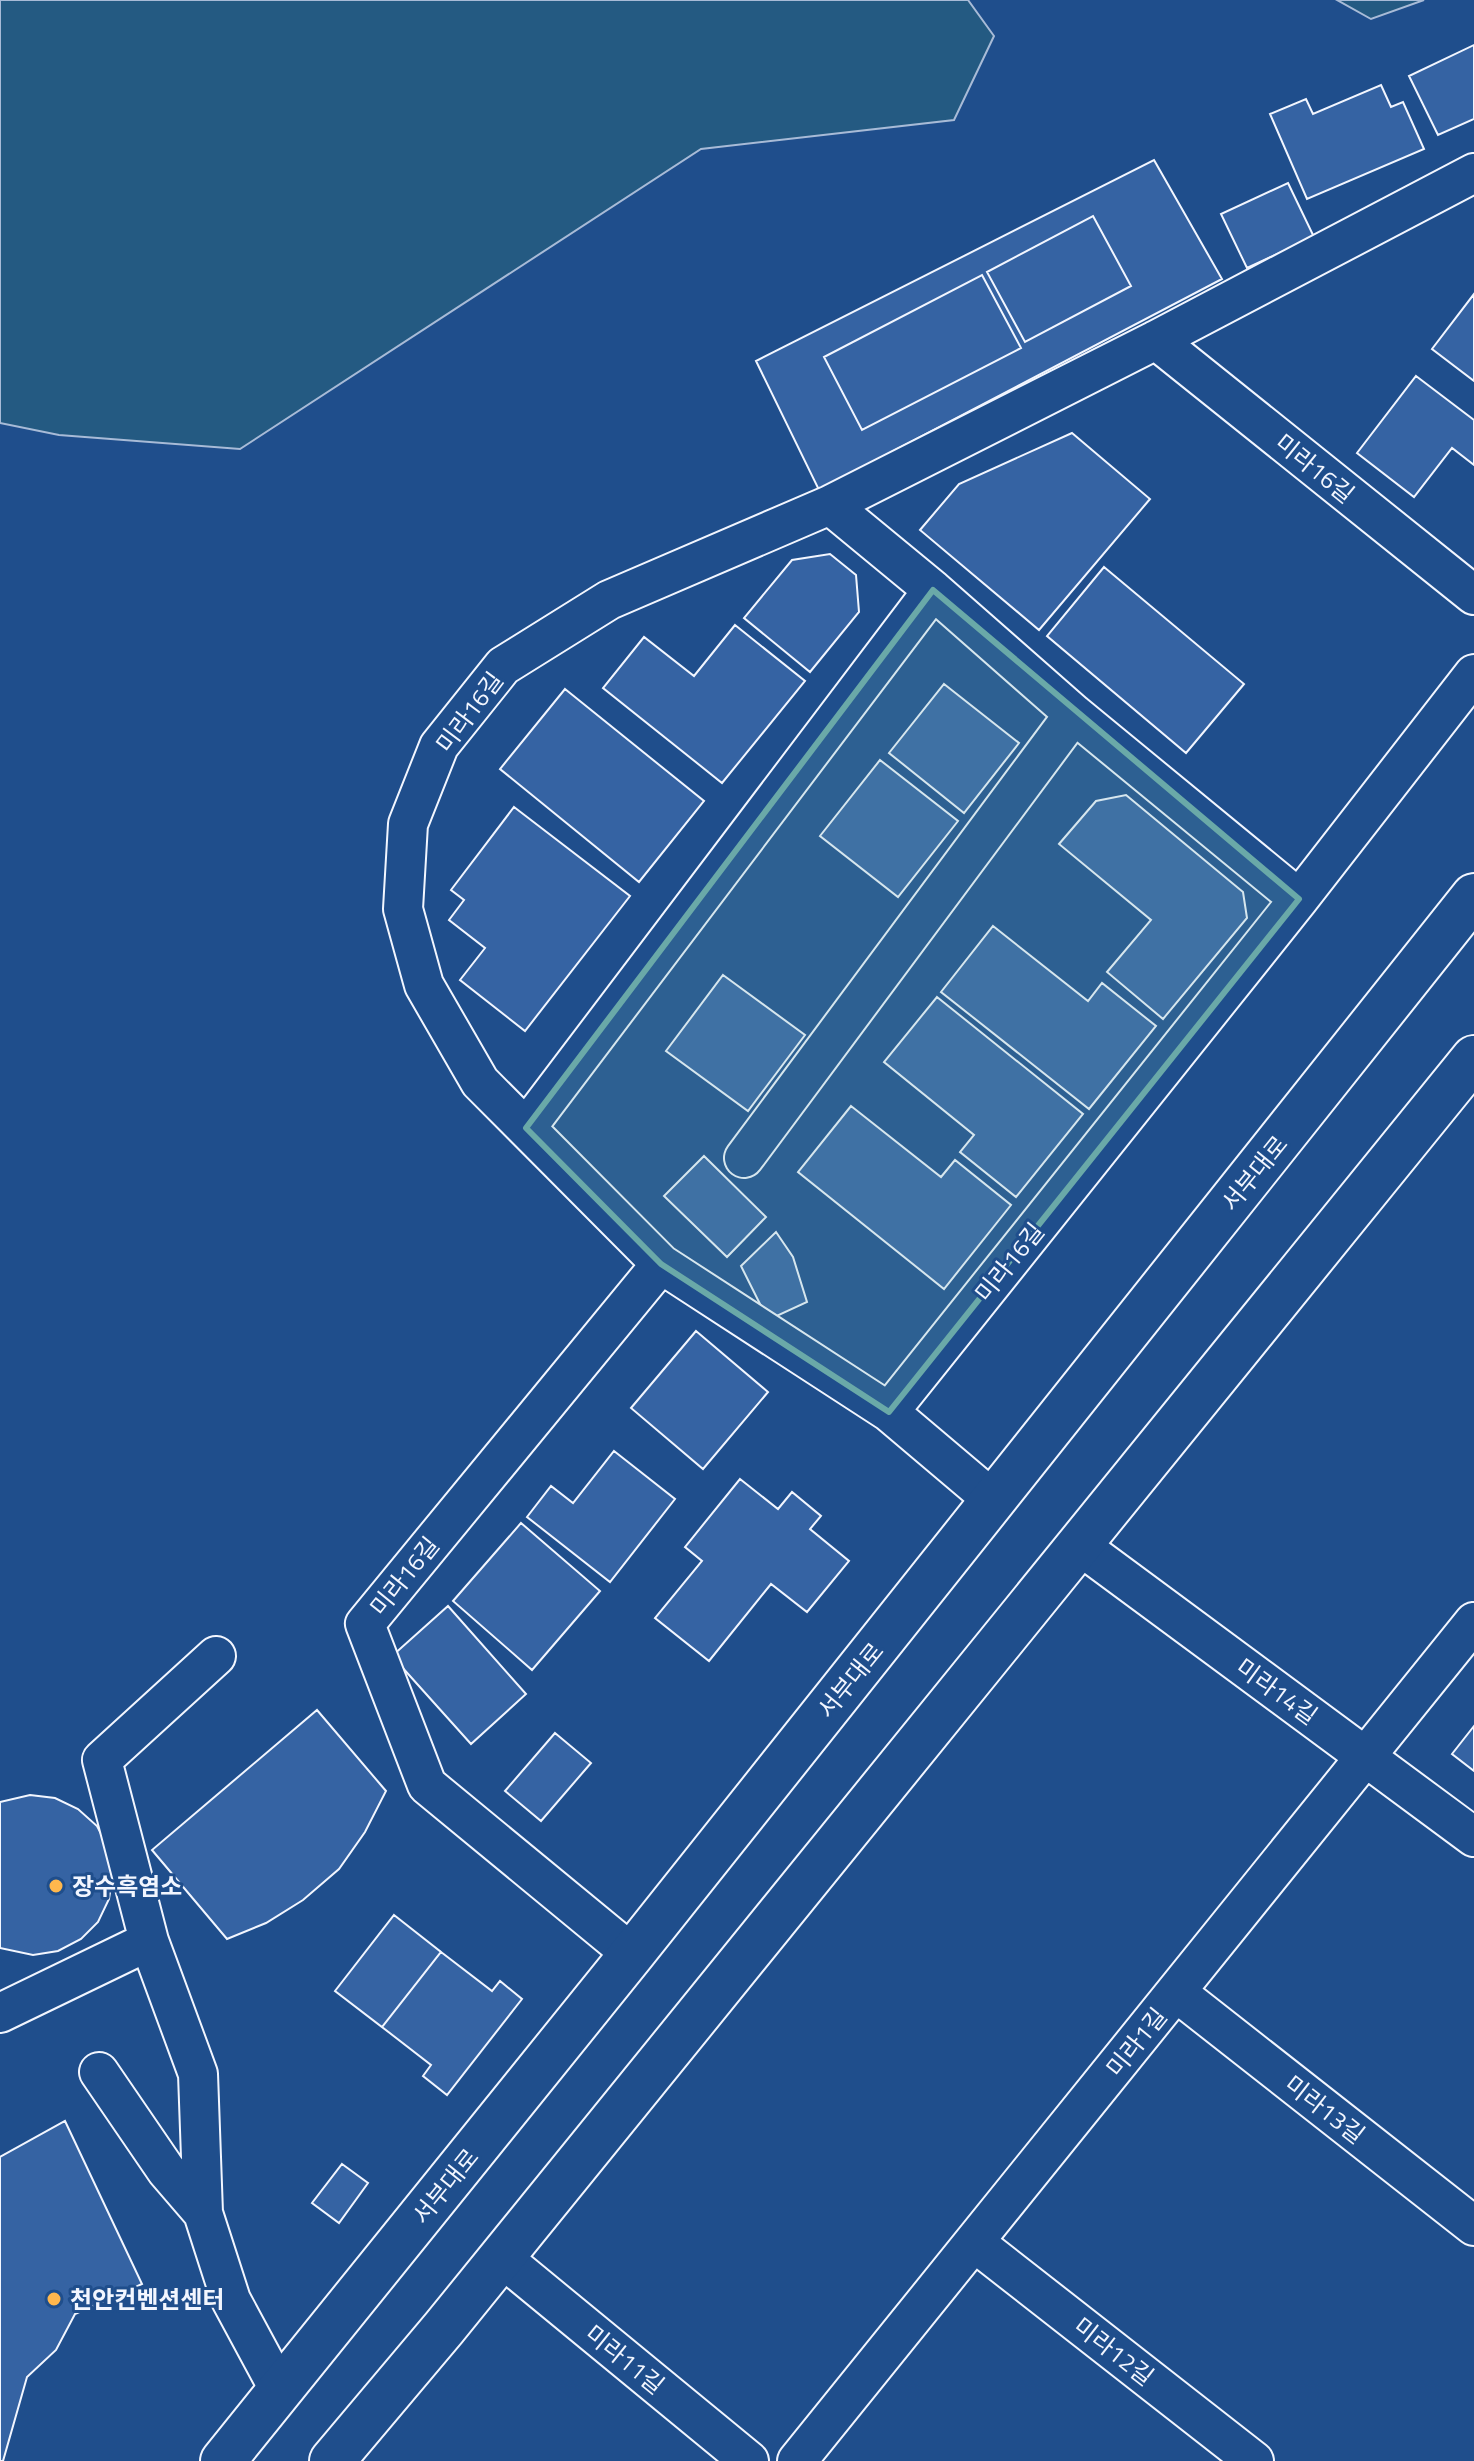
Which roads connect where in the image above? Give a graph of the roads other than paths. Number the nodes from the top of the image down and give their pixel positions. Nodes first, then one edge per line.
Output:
1 (1474, 173) edge
2 (1156, 340) junction
3 (830, 505) junction
4 (933, 590) junction
5 (1474, 595) edge
6 (1474, 674) edge
7 (1074, 714) junction
8 (1474, 896) edge
9 (1299, 899) junction
10 (1474, 1058) edge
11 (526, 1128) junction
12 (744, 1158) dead end
13 (661, 1264) junction
14 (889, 1412) junction
15 (993, 1500) junction
16 (1079, 1545) junction
17 (1474, 1622) edge
18 (216, 1656) dead end
19 (1366, 1756) junction
20 (1474, 1837) edge
21 (149, 1941) junction
22 (632, 1954) junction
23 (1176, 1992) junction
24 (0, 2013) edge
25 (99, 2072) dead end
26 (203, 2213) junction
27 (1474, 2226) edge
28 (974, 2242) junction
29 (501, 2257) junction
30 (280, 2391) junction
31 (223, 2461) edge
32 (332, 2461) edge
33 (749, 2461) edge
34 (797, 2461) edge
35 (1254, 2461) edge

1 - 2 street, 미라16길
2 - 3 street, 미라16길
2 - 5 street, 미라16길
3 - 4 street
3 - 11 street, 미라16길
4 - 7 street
4 - 11 street
6 - 9 street, 미라16길
7 - 9 street
7 - 12 street
8 - 15 main road, 서부대로
9 - 14 street, 미라16길
10 - 16 main road
11 - 13 street, 미라16길
13 - 14 street, 미라16길
13 - 22 street, 미라16길
14 - 15 street
15 - 22 main road, 서부대로
16 - 19 street, 미라14길
16 - 29 main road
17 - 19 street, 미라1길
18 - 21 street
19 - 20 street, 미라14길
19 - 23 street, 미라1길
21 - 24 street
21 - 26 street
22 - 30 main road, 서부대로
23 - 27 street, 미라13길
23 - 28 street, 미라1길
25 - 26 street
26 - 30 street
28 - 34 street, 미라1길
28 - 35 street, 미라12길
29 - 32 main road
29 - 33 street, 미라11길
30 - 31 main road, 서부대로

